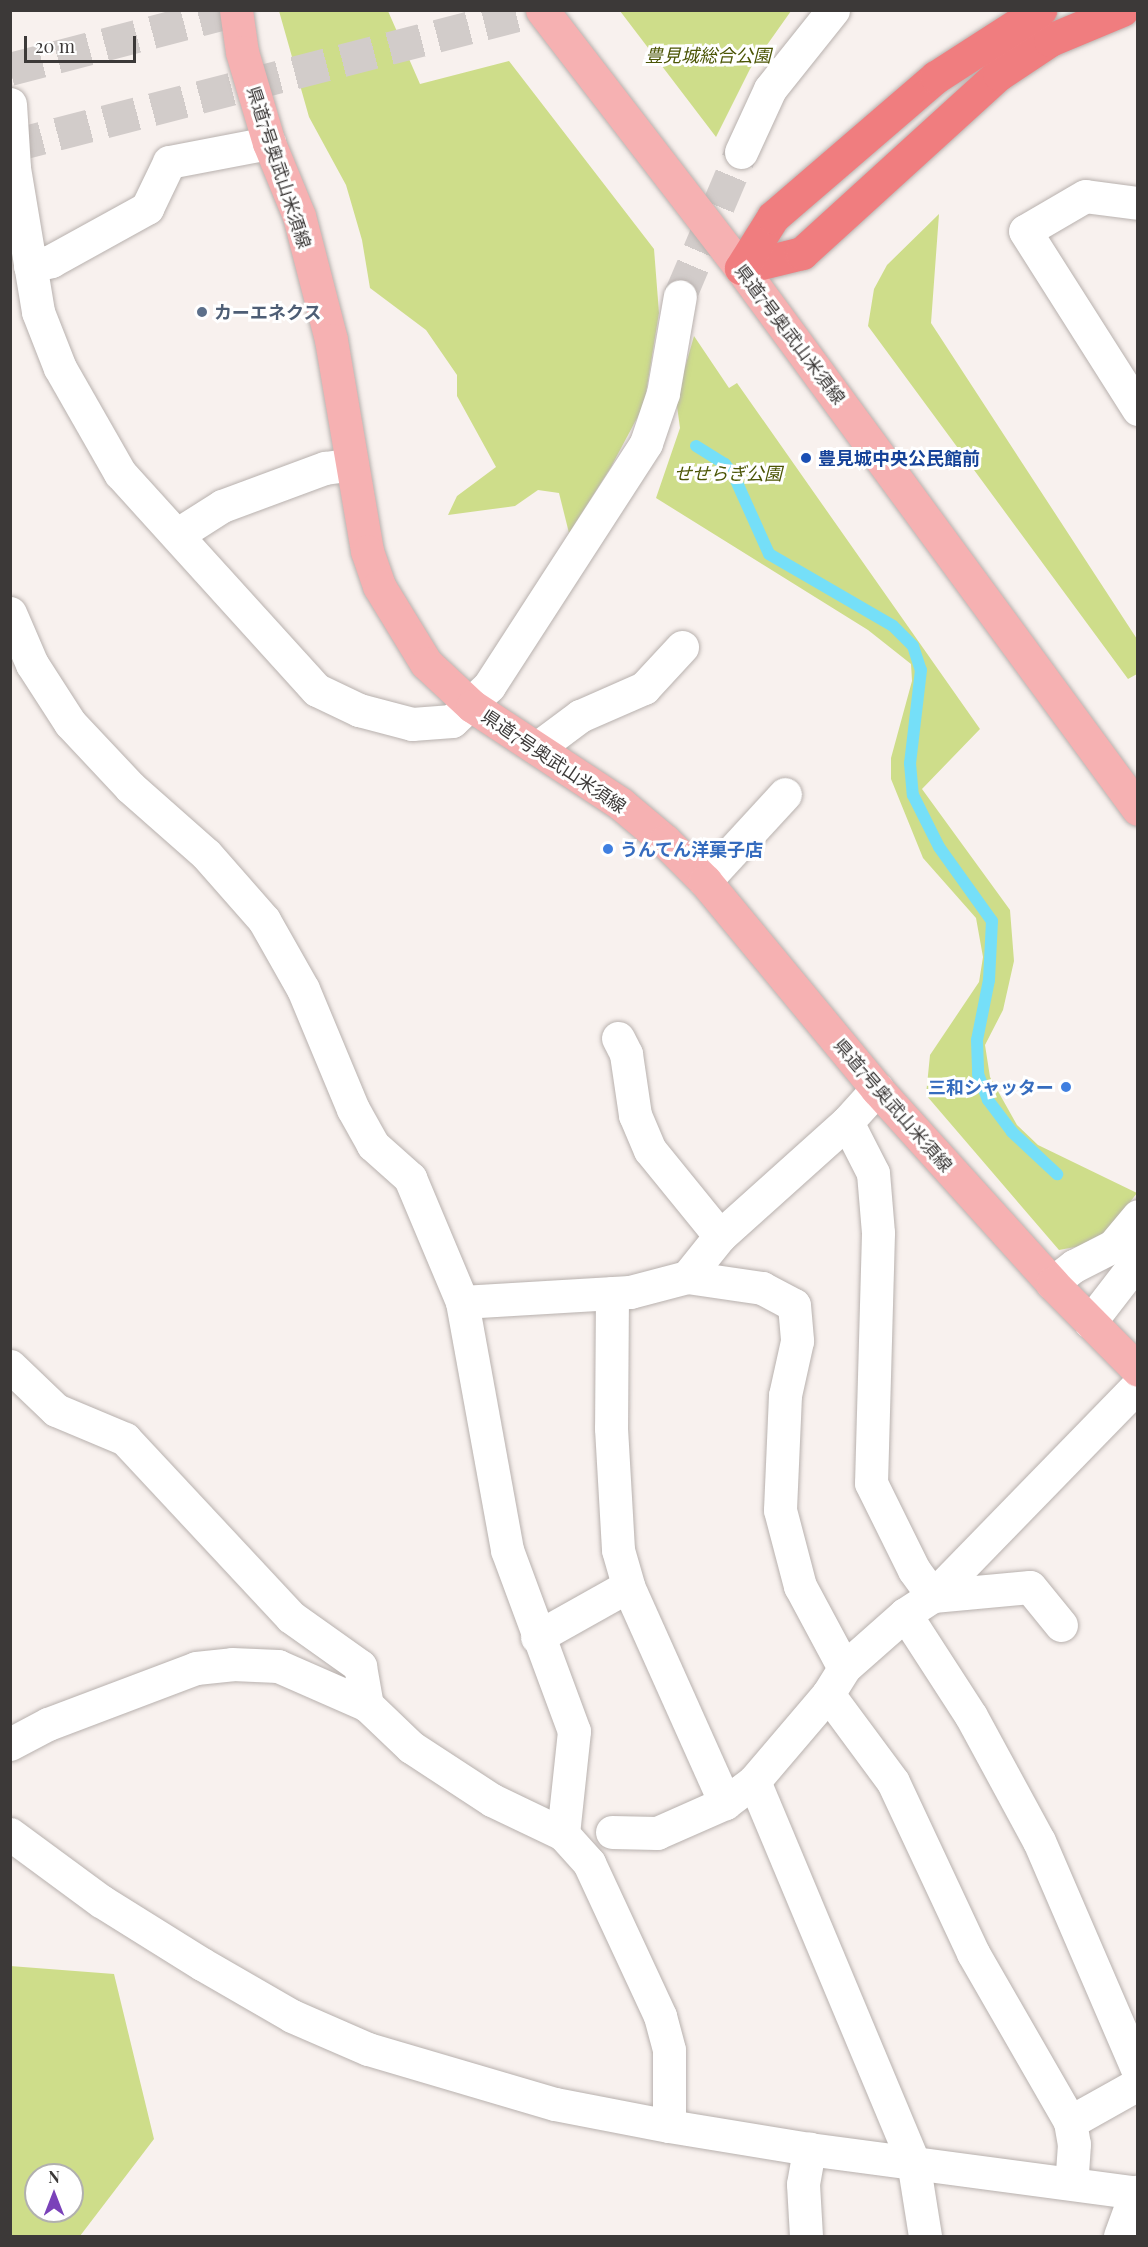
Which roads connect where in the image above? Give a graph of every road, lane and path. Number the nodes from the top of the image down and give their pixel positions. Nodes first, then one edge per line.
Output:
1 (236, 10) edge
2 (542, 10) edge
3 (833, 10) edge
4 (1040, 10) edge
5 (1122, 10) edge
6 (10, 104) edge
7 (269, 143) junction
8 (741, 152) tunnel mouth
9 (1137, 203) edge
10 (30, 266) junction
11 (741, 268) junction
12 (680, 296) tunnel mouth
13 (1137, 409) edge
14 (352, 464) junction
15 (178, 534) junction
16 (10, 613) edge
17 (681, 647) dead end
18 (472, 706) junction
19 (537, 748) junction
20 (785, 794) dead end
21 (1137, 809) edge
22 (705, 880) junction
23 (618, 1038) dead end
24 (877, 1089) junction
25 (847, 1122) junction
26 (1137, 1216) edge
27 (720, 1236) junction
28 (1137, 1260) edge
29 (687, 1277) junction
30 (1052, 1283) junction
31 (612, 1293) junction
32 (462, 1302) junction
33 (1090, 1322) junction
34 (10, 1366) edge
35 (1137, 1370) edge
36 (1137, 1385) edge
37 (628, 1586) junction
38 (933, 1596) junction
39 (905, 1614) junction
40 (1061, 1624) dead end
41 (537, 1637) junction
42 (836, 1681) junction
43 (367, 1705) junction
44 (10, 1744) edge
45 (754, 1781) junction
46 (726, 1803) junction
47 (612, 1832) dead end
48 (10, 1834) edge
49 (563, 1834) junction
50 (1137, 2071) edge
51 (1137, 2084) edge
52 (1070, 2122) junction
53 (669, 2126) junction
54 (809, 2149) junction
55 (913, 2161) junction
56 (1071, 2183) junction
57 (1137, 2193) edge
58 (806, 2236) edge
59 (925, 2236) edge
60 (1120, 2236) edge

1 - 7 main road, 県道7号奥武山米須線
2 - 11 main road, 県道7号奥武山米須線
3 - 8 street
4 - 11 highway
5 - 11 highway
6 - 10 street
7 - 10 street
7 - 14 main road, 県道7号奥武山米須線
9 - 13 street
10 - 15 street
11 - 21 main road, 県道7号奥武山米須線
12 - 18 street
14 - 15 street
14 - 18 main road, 県道7号奥武山米須線
15 - 18 street
16 - 32 street
17 - 19 street
18 - 19 main road, 県道7号奥武山米須線
19 - 22 main road, 県道7号奥武山米須線
20 - 22 street
22 - 24 main road, 県道7号奥武山米須線
23 - 27 street
24 - 25 street
24 - 30 main road, 県道7号奥武山米須線
25 - 27 street
25 - 38 street
26 - 30 street
27 - 29 street
28 - 33 street
29 - 31 street
29 - 42 street
30 - 33 main road, 県道7号奥武山米須線
31 - 32 street
31 - 37 street
32 - 41 street
33 - 35 main road, 県道7号奥武山米須線
34 - 43 street
36 - 38 street
37 - 41 street
37 - 46 street
38 - 39 street
38 - 40 street
39 - 42 street
39 - 50 street
41 - 49 street
42 - 45 street
42 - 52 street
43 - 44 street
43 - 49 street
45 - 46 street
45 - 55 street
46 - 47 street
48 - 53 street
49 - 53 street
51 - 52 street
52 - 56 street
53 - 54 street
54 - 55 street
54 - 58 street
55 - 56 street
55 - 59 street
56 - 57 street
57 - 60 street

